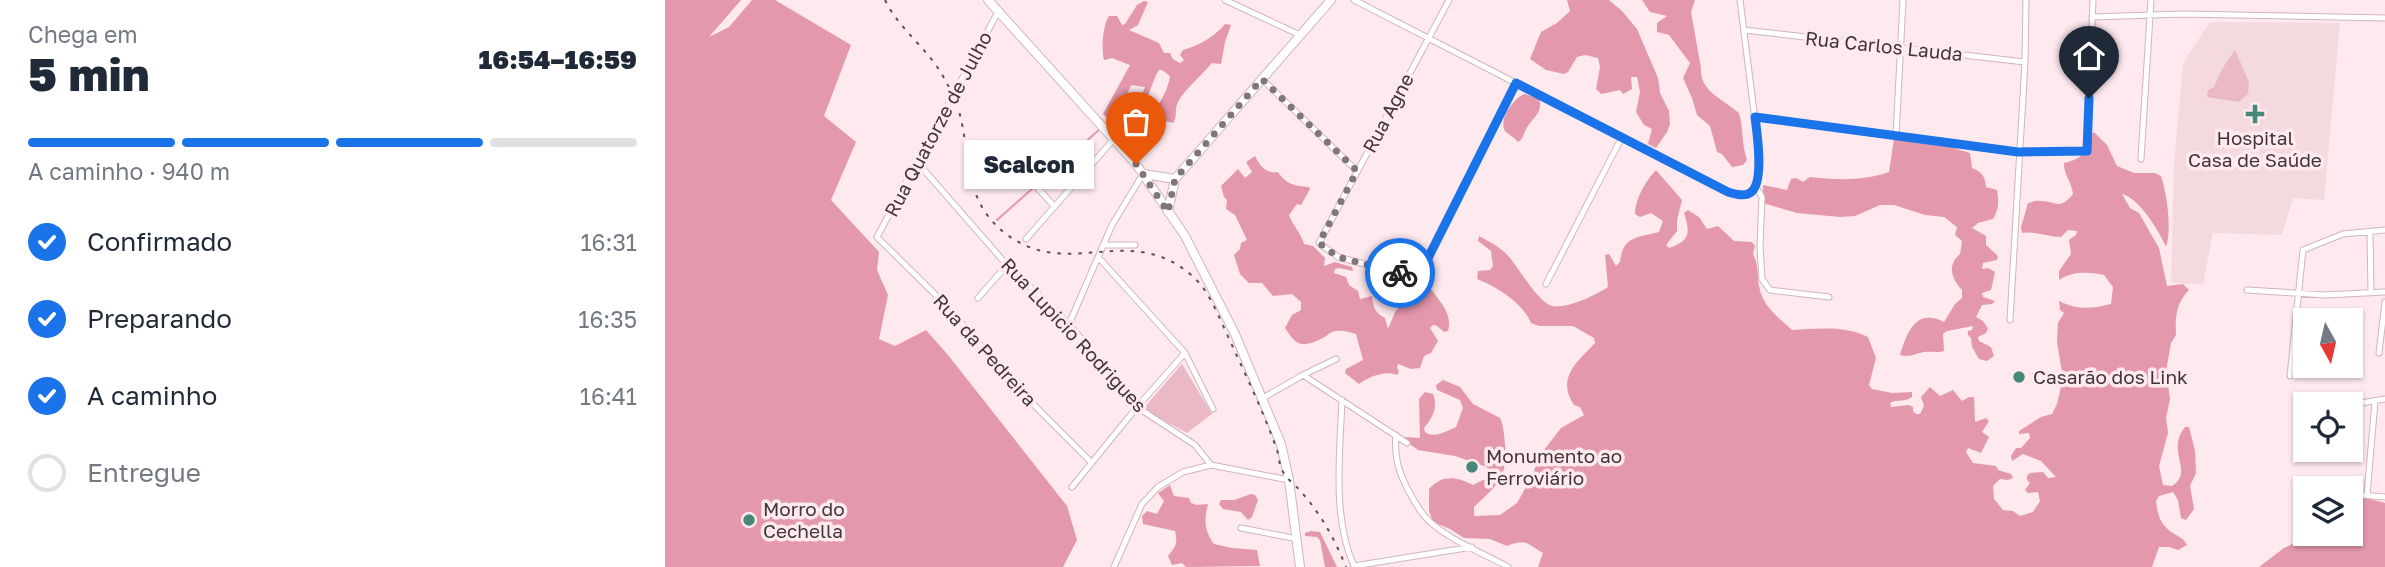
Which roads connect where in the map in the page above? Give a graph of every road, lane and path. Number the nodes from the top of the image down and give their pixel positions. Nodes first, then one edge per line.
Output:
1 (988, 0) edge
2 (1225, 0) edge
3 (1331, 0) edge
4 (1355, 0) edge
5 (1449, 0) edge
6 (1740, 0) edge
7 (1903, 0) edge
8 (2026, 0) edge
9 (2093, 0) edge
10 (2151, 0) edge
11 (998, 12) junction
12 (2151, 15) junction
13 (2092, 17) junction
14 (2385, 19) edge
15 (1744, 30) junction
16 (1300, 35) junction
17 (1428, 37) junction
18 (1901, 47) junction
19 (2025, 62) junction
20 (1262, 79) junction
21 (1516, 83) junction
22 (1755, 117) junction
23 (1896, 136) junction
24 (1622, 137) junction
25 (1113, 140) junction
26 (1000, 146) dead end
27 (2018, 152) junction
28 (2141, 159) dead end
29 (917, 162) junction
30 (1357, 171) junction
31 (1143, 174) junction
32 (1175, 179) junction
33 (1756, 187) junction
34 (1054, 206) junction
35 (1168, 212) junction
36 (2385, 230) edge
37 (2369, 232) junction
38 (877, 237) joint
39 (1025, 239) dead end
40 (1103, 245) junction
41 (1135, 245) dead end
42 (1098, 257) junction
43 (1007, 265) junction
44 (1546, 284) dead end
45 (2247, 290) dead end
46 (2371, 292) junction
47 (2385, 292) edge
48 (2299, 294) junction
49 (1829, 297) dead end
50 (978, 299) dead end
51 (2385, 302) edge
52 (2010, 320) dead end
53 (1069, 324) junction
54 (1185, 353) junction
55 (2379, 353) dead end
56 (1336, 359) dead end
57 (1303, 375) junction
58 (2290, 376) dead end
59 (1263, 398) junction
60 (2385, 399) edge
61 (1342, 400) junction
62 (2375, 401) junction
63 (2363, 403) edge
64 (1137, 407) junction
65 (1213, 409) dead end
66 (1396, 435) junction
67 (1407, 443) dead end
68 (1091, 462) junction
69 (1211, 465) junction
70 (1289, 480) junction
71 (1072, 487) dead end
72 (2363, 495) edge
73 (2367, 495) junction
74 (2385, 497) edge
75 (1241, 528) dead end
76 (1298, 539) junction
77 (1472, 547) junction
78 (1114, 567) edge
79 (1300, 567) edge
80 (1508, 567) edge

1 - 11 street
2 - 16 street
3 - 16 street
4 - 17 street
5 - 17 street, Rua Agne
6 - 15 street
7 - 18 street
8 - 19 street
9 - 13 street
10 - 12 street
11 - 25 street
11 - 29 street, Rua Quatorze de Julho
12 - 13 street
12 - 14 street
12 - 28 street
13 - 27 street
15 - 18 street, Rua Carlos Lauda
15 - 22 street
16 - 20 street
17 - 21 street
17 - 30 street, Rua Agne
18 - 19 street, Rua Carlos Lauda
18 - 23 street
19 - 27 street
20 - 30 street
20 - 32 street
21 - 24 street
21 - 30 street, Rua Agne
22 - 23 street
22 - 33 street
23 - 27 street
24 - 33 street
24 - 44 street
25 - 31 street
25 - 34 street
26 - 34 street
27 - 52 street
29 - 38 street, Rua Quatorze de Julho
29 - 43 street, Rua Lupicio Rodrigues
31 - 32 street
31 - 35 street
31 - 40 street
32 - 35 street
33 - 49 street
34 - 39 street
35 - 59 street
36 - 37 street
37 - 46 street
37 - 48 street
38 - 68 street, Rua da Pedreira
40 - 41 street
40 - 42 street
42 - 53 street
42 - 54 street
43 - 50 street
43 - 53 street, Rua Lupicio Rodrigues
45 - 48 street
46 - 47 street
46 - 48 street
48 - 58 street
51 - 55 street
53 - 64 street, Rua Lupicio Rodrigues
54 - 64 street
54 - 65 street
56 - 57 street
57 - 59 street
57 - 61 street
59 - 70 street
60 - 62 street
61 - 66 street
61 - 77 street
62 - 63 street
62 - 73 street
64 - 68 street
64 - 69 street, Rua Lupicio Rodrigues
66 - 67 street
66 - 77 street
68 - 71 street
69 - 70 street
69 - 78 street
70 - 76 street
72 - 73 street
73 - 74 street
75 - 76 street
76 - 79 street
77 - 80 street

